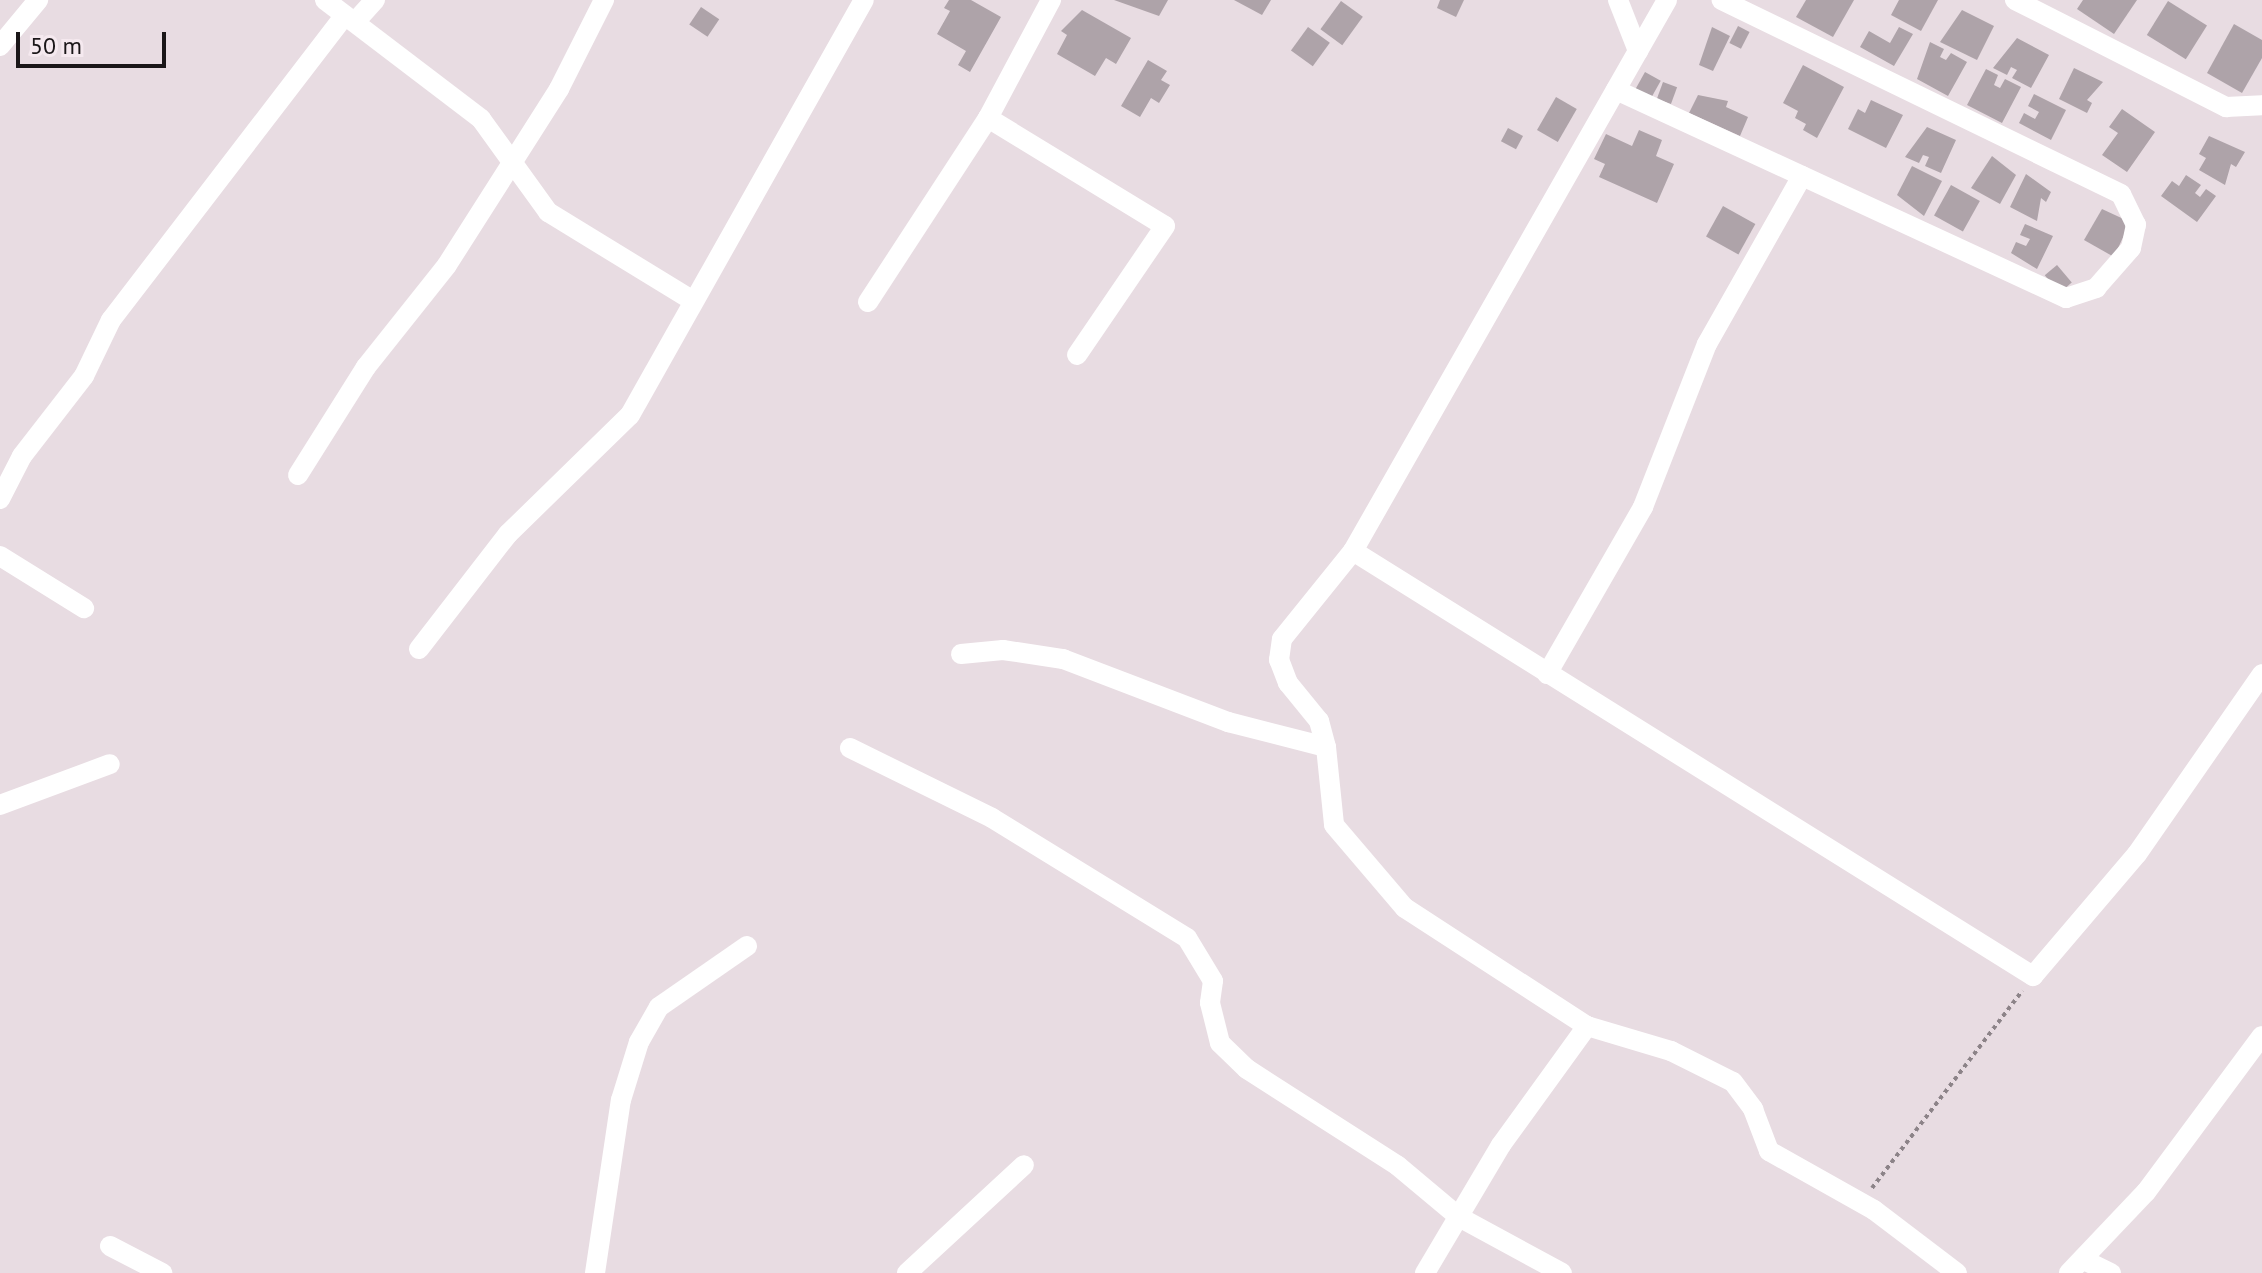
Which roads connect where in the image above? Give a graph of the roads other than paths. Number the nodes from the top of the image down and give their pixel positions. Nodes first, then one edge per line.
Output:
1 (38, 0) edge
2 (325, 0) edge
3 (375, 0) edge
4 (604, 0) edge
5 (864, 0) edge
6 (1051, 0) edge
7 (1618, 0) edge
8 (1667, 0) edge
9 (1722, 0) edge
10 (2015, 0) edge
11 (350, 18) junction
12 (0, 46) edge
13 (1638, 51) junction
14 (1616, 90) junction
15 (2262, 105) edge
16 (988, 118) junction
17 (509, 159) junction
18 (1802, 176) junction
19 (693, 301) junction
20 (868, 302) dead end
21 (1077, 355) dead end
22 (298, 475) dead end
23 (0, 499) edge
24 (1353, 551) junction
25 (0, 556) edge
26 (84, 608) dead end
27 (419, 649) dead end
28 (961, 654) dead end
29 (1547, 674) junction
30 (2262, 674) edge
31 (1326, 747) junction
32 (850, 748) dead end
33 (110, 764) dead end
34 (0, 805) edge
35 (747, 946) dead end
36 (1587, 1026) junction
37 (2262, 1036) edge
38 (1024, 1165) dead end
39 (1459, 1217) junction
40 (110, 1246) dead end
41 (2076, 1266) edge
42 (162, 1273) edge
43 (595, 1273) edge
44 (907, 1273) edge
45 (1425, 1273) edge
46 (1562, 1273) edge
47 (1957, 1273) edge
48 (2111, 1273) edge

1 - 12 street
2 - 11 street
3 - 11 street
4 - 17 street
5 - 19 street
6 - 16 street
7 - 13 street
8 - 13 street
9 - 18 street
10 - 15 street
11 - 17 street
11 - 23 street
13 - 14 street
14 - 18 street
14 - 24 street
16 - 20 street
16 - 21 street
17 - 19 street
17 - 22 street
18 - 29 street
19 - 27 street
24 - 29 street
24 - 31 street
25 - 26 street
28 - 31 street
29 - 30 street
31 - 36 street
32 - 39 street
33 - 34 street
35 - 43 street
36 - 39 street
36 - 47 street
37 - 41 street
38 - 44 street
39 - 45 street
39 - 46 street
40 - 42 street
41 - 48 street

